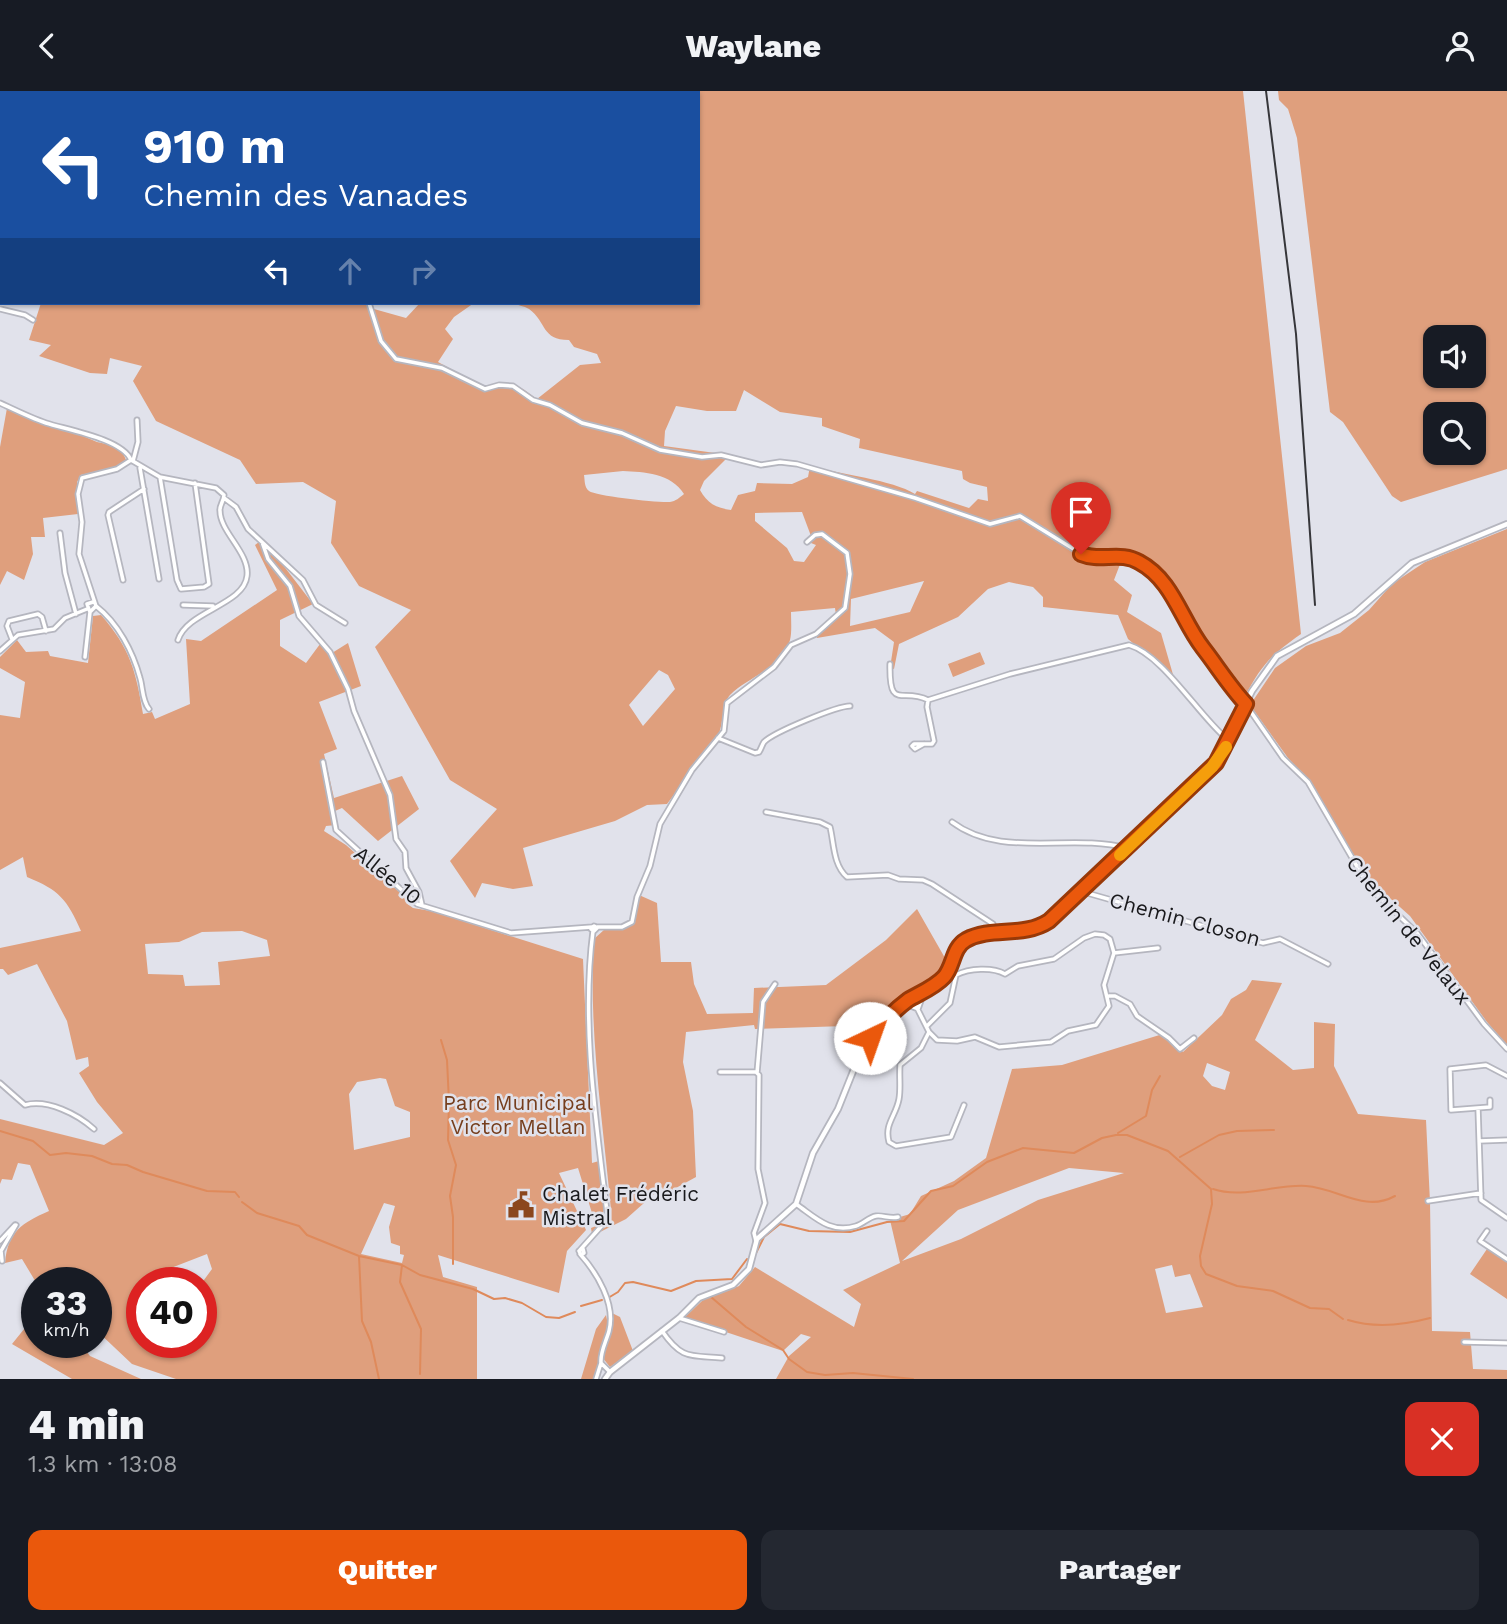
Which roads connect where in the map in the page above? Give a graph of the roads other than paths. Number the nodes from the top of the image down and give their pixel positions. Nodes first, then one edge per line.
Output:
1 (370, 305) edge
2 (0, 309) edge
3 (33, 320) dead end
4 (0, 403) edge
5 (137, 421) dead end
6 (132, 461) junction
7 (140, 466) junction
8 (160, 477) junction
9 (195, 483) junction
10 (144, 489) junction
11 (224, 498) junction
12 (1507, 524) edge
13 (60, 533) dead end
14 (262, 542) junction
15 (807, 542) dead end
16 (159, 579) dead end
17 (123, 580) dead end
18 (95, 604) junction
19 (183, 605) dead end
20 (214, 606) junction
21 (88, 610) junction
22 (76, 614) junction
23 (345, 623) dead end
24 (46, 631) junction
25 (12, 639) junction
26 (178, 640) dead end
27 (0, 651) edge
28 (85, 657) dead end
29 (890, 664) dead end
30 (928, 700) junction
31 (1246, 704) junction
32 (850, 706) dead end
33 (149, 709) dead end
34 (718, 738) junction
35 (1229, 740) junction
36 (924, 744) dead end
37 (323, 762) dead end
38 (766, 812) dead end
39 (952, 822) dead end
40 (1127, 848) junction
41 (1078, 890) junction
42 (422, 905) junction
43 (594, 929) junction
44 (998, 934) junction
45 (1158, 948) dead end
46 (1114, 953) junction
47 (1328, 964) dead end
48 (775, 983) dead end
49 (926, 990) junction
50 (1109, 996) junction
51 (912, 998) junction
52 (902, 1005) junction
53 (918, 1009) junction
54 (928, 1026) junction
55 (929, 1032) junction
56 (1194, 1038) dead end
57 (1507, 1049) edge
58 (720, 1072) dead end
59 (757, 1073) junction
60 (1507, 1076) edge
61 (0, 1083) edge
62 (1490, 1100) dead end
63 (964, 1105) dead end
64 (1478, 1108) junction
65 (94, 1129) dead end
66 (1507, 1140) edge
67 (1479, 1141) junction
68 (1481, 1193) junction
69 (1429, 1201) dead end
70 (796, 1204) junction
71 (898, 1217) dead end
72 (1507, 1218) edge
73 (1487, 1231) dead end
74 (0, 1241) edge
75 (756, 1241) junction
76 (1507, 1259) edge
77 (2, 1261) edge
78 (678, 1318) junction
79 (662, 1331) junction
80 (724, 1332) dead end
81 (1464, 1342) dead end
82 (1507, 1343) edge
83 (722, 1358) dead end
84 (601, 1363) junction
85 (610, 1372) junction
86 (596, 1379) edge
87 (605, 1379) edge

1 - 31 street, Chemin de Velaux
2 - 3 street
4 - 6 street
5 - 6 street
6 - 7 street
6 - 18 street
7 - 8 street
7 - 10 street
8 - 9 street
8 - 9 street
9 - 11 street
10 - 16 street
10 - 17 street
11 - 14 street
11 - 20 street
12 - 31 street
13 - 22 street
14 - 23 street
14 - 42 street
15 - 34 street
18 - 21 street
18 - 21 street
18 - 33 street
19 - 20 street
20 - 26 street
21 - 22 street
21 - 28 street
22 - 24 street
24 - 25 street
24 - 25 street
25 - 27 street
29 - 30 street
30 - 35 street
30 - 36 street
31 - 35 street
31 - 57 street, Chemin de Velaux
32 - 34 street
34 - 43 street
35 - 40 street
37 - 42 street, Allée 10
38 - 44 street
39 - 40 street
40 - 41 street
41 - 44 street
41 - 47 street, Chemin Closon
42 - 43 street, Allée 10
43 - 84 street
44 - 49 street
45 - 46 street
46 - 50 street
46 - 54 street
48 - 59 street
49 - 51 street
49 - 53 street
50 - 55 street
50 - 56 street
51 - 52 street
51 - 53 street
52 - 53 street
52 - 70 street
53 - 54 street
54 - 55 street
55 - 63 street
58 - 59 street
59 - 75 street
60 - 64 street
61 - 65 street
62 - 64 street
64 - 67 street
66 - 67 street
67 - 68 street
68 - 69 street
68 - 72 street
70 - 71 street
70 - 75 street
73 - 76 street
74 - 77 street
75 - 78 street
78 - 79 street
78 - 80 street
79 - 83 street
79 - 85 street
81 - 82 street
84 - 85 street
84 - 86 street
85 - 87 street

